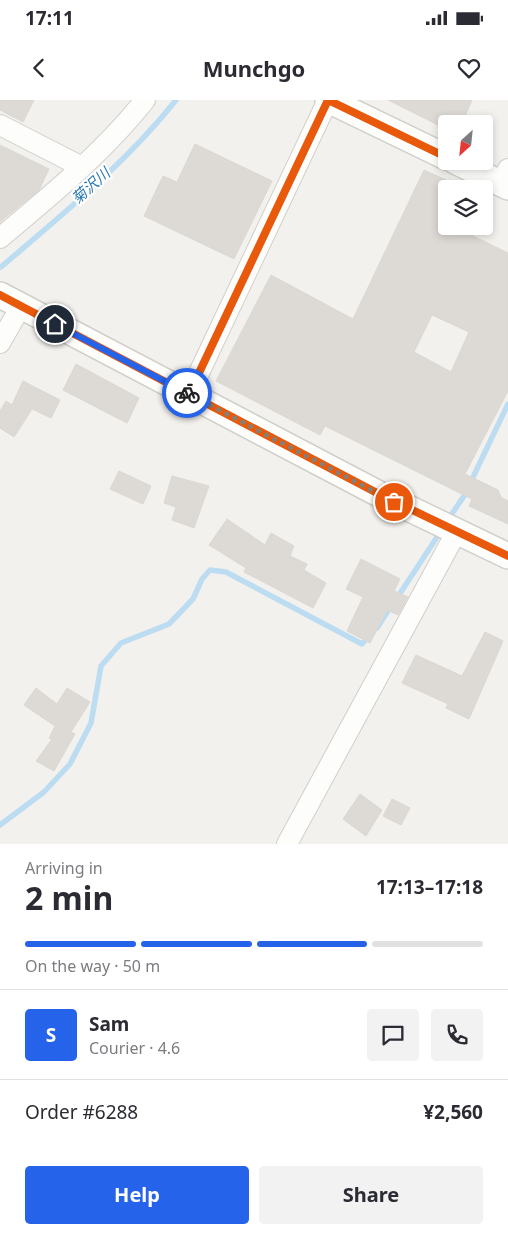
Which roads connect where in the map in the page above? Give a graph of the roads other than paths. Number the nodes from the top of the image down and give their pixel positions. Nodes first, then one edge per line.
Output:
1 (145, 100) edge
2 (328, 100) edge
3 (0, 124) edge
4 (438, 153) edge
5 (82, 167) junction
6 (479, 170) edge
7 (506, 180) edge
8 (0, 238) edge
9 (10, 300) edge
10 (0, 343) edge
11 (189, 394) junction
12 (457, 531) junction
13 (508, 556) edge
14 (288, 844) edge

1 - 5 street
2 - 4 street
2 - 11 street
3 - 5 street
5 - 8 street
6 - 7 street
9 - 10 street
9 - 11 street
11 - 12 street
12 - 13 street
12 - 14 street

